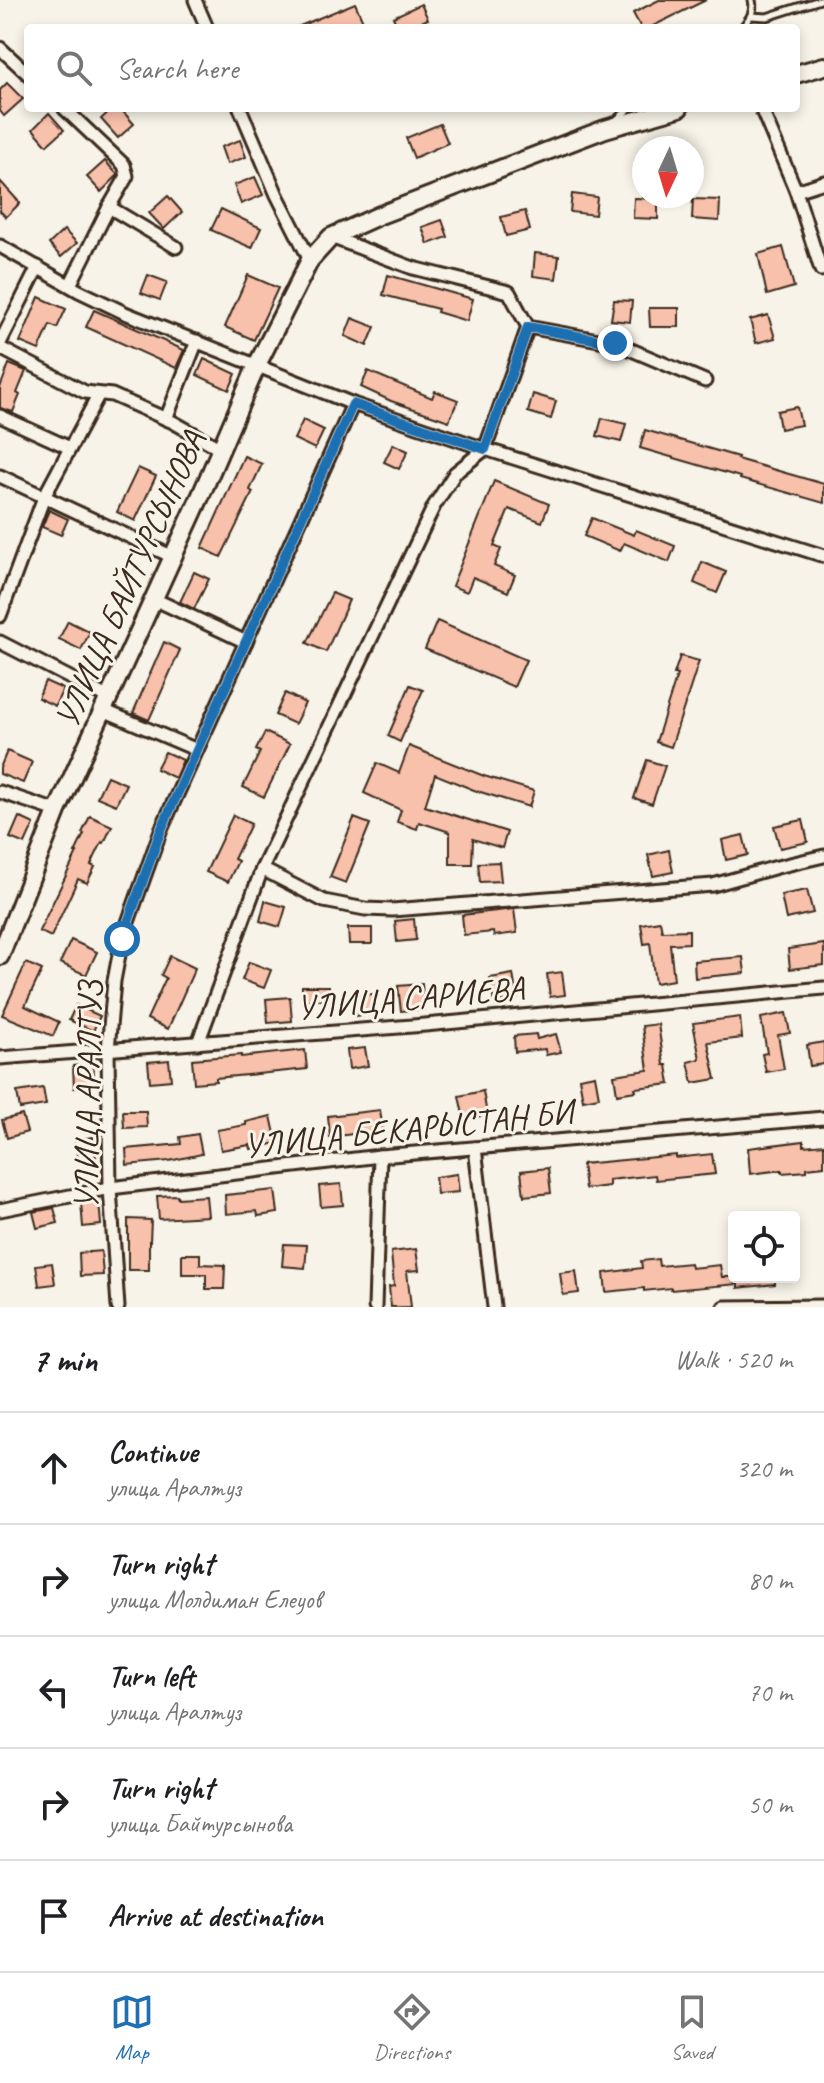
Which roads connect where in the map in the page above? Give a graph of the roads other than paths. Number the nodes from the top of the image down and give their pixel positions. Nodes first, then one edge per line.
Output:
1 (195, 0) edge
2 (752, 0) edge
3 (820, 0) edge
4 (751, 16) junction
5 (205, 24) edge
6 (745, 24) edge
7 (0, 48) edge
8 (824, 66) edge
9 (24, 70) edge
10 (800, 73) edge
11 (68, 112) edge
12 (242, 112) edge
13 (625, 112) edge
14 (665, 112) edge
15 (763, 112) edge
16 (605, 129) junction
17 (824, 182) edge
18 (796, 191) junction
19 (109, 207) junction
20 (331, 237) junction
21 (0, 246) edge
22 (176, 247) dead end
23 (310, 260) junction
24 (38, 267) junction
25 (824, 269) edge
26 (70, 285) junction
27 (528, 327) junction
28 (197, 341) junction
29 (0, 345) edge
30 (257, 365) junction
31 (705, 381) dead end
32 (99, 394) junction
33 (353, 404) junction
34 (0, 416) edge
35 (166, 419) junction
36 (70, 448) junction
37 (221, 449) junction
38 (485, 449) junction
39 (0, 476) edge
40 (44, 497) junction
41 (824, 556) edge
42 (173, 557) junction
43 (154, 599) junction
44 (0, 616) edge
45 (0, 642) edge
46 (246, 642) junction
47 (106, 704) junction
48 (197, 750) junction
49 (0, 792) edge
50 (57, 811) junction
51 (824, 856) edge
52 (262, 869) junction
53 (0, 956) edge
54 (824, 988) edge
55 (198, 1043) junction
56 (108, 1050) junction
57 (0, 1058) edge
58 (824, 1118) edge
59 (475, 1148) junction
60 (380, 1156) junction
61 (110, 1188) junction
62 (0, 1210) edge
63 (824, 1306) edge
64 (118, 1307) edge
65 (375, 1307) edge
66 (494, 1307) edge
67 (724, 1307) edge

1 - 5 street
2 - 4 lane
3 - 4 lane
4 - 6 lane
7 - 9 street
8 - 10 street
11 - 19 street
12 - 23 street
13 - 16 lane
14 - 16 street, УЛИЦА БАЙТУРСЫНОВА
15 - 18 street
16 - 20 street, УЛИЦА БАЙТУРСЫНОВА
17 - 18 street
18 - 25 street
19 - 22 street
19 - 26 street
20 - 23 street, УЛИЦА БАЙТУРСЫНОВА
20 - 27 street
21 - 24 street
23 - 30 street, УЛИЦА БАЙТУРСЫНОВА
24 - 26 street
24 - 29 street
26 - 28 street
27 - 31 street
27 - 38 street
28 - 30 street
28 - 35 street
29 - 32 street
30 - 33 street
30 - 37 street, УЛИЦА БАЙТУРСЫНОВА
32 - 35 street
32 - 36 street
33 - 38 street
33 - 46 street, УЛИЦА АРАЛТУЗ
34 - 36 street
35 - 37 street
36 - 40 street
37 - 42 street, УЛИЦА БАЙТУРСЫНОВА
38 - 41 street
38 - 52 street
39 - 40 street
40 - 42 street
40 - 44 street
42 - 43 street, УЛИЦА БАЙТУРСЫНОВА
43 - 46 street
43 - 47 street, УЛИЦА БАЙТУРСЫНОВА
45 - 47 street
46 - 48 street, УЛИЦА АРАЛТУЗ
47 - 48 street
47 - 50 street, УЛИЦА БАЙТУРСЫНОВА
48 - 56 street, УЛИЦА АРАЛТУЗ
49 - 50 street
50 - 53 street, УЛИЦА БАЙТУРСЫНОВА
51 - 52 street
52 - 55 street
54 - 55 street, УЛИЦА САРИЕВА
55 - 56 street, УЛИЦА САРИЕВА
56 - 57 street, УЛИЦА САРИЕВА
56 - 61 street, УЛИЦА АРАЛТУЗ
58 - 59 street, УЛИЦА БЕКАРЫСТАН БИ
59 - 60 street, УЛИЦА БЕКАРЫСТАН БИ
59 - 66 street
60 - 61 street, УЛИЦА БЕКАРЫСТАН БИ
60 - 65 street
61 - 62 street, УЛИЦА БЕКАРЫСТАН БИ
61 - 64 street, УЛИЦА АРАЛТУЗ
63 - 67 street

